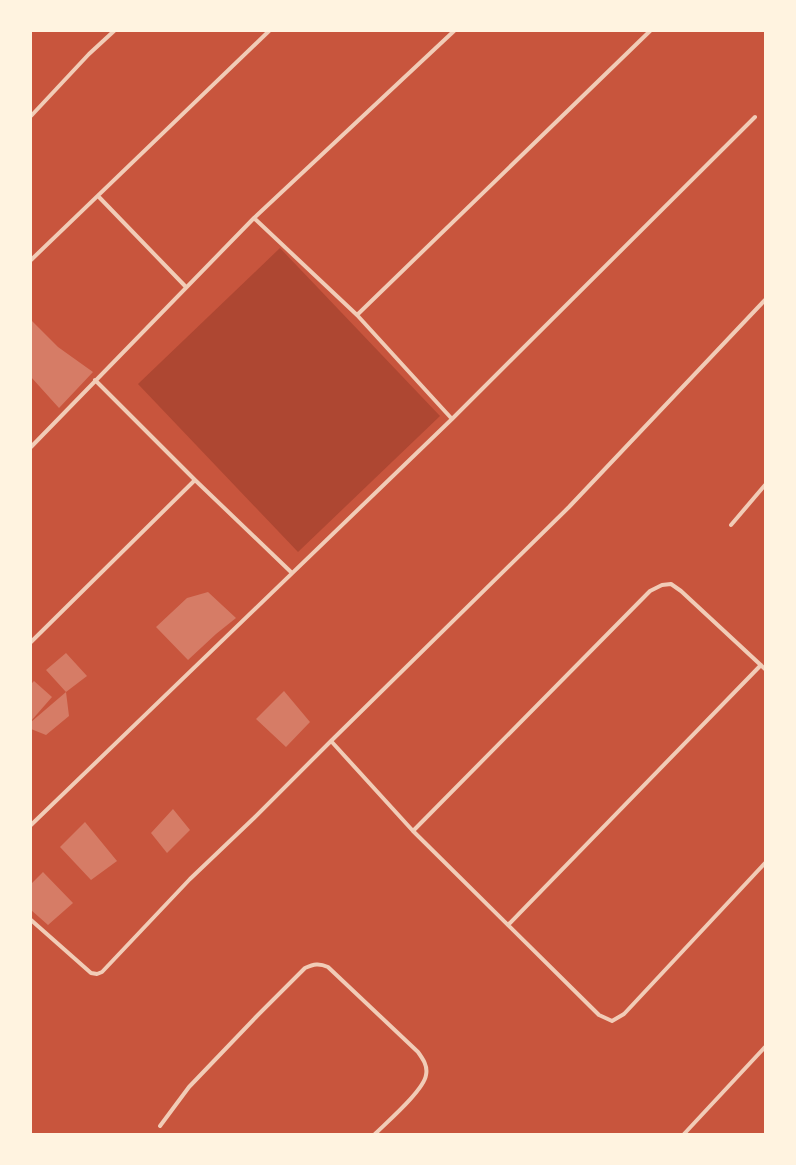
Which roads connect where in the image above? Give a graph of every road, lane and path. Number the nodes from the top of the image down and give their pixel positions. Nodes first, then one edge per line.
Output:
1 (114, 31) edge
2 (269, 31) edge
3 (454, 31) edge
4 (650, 31) edge
5 (31, 116) edge
6 (754, 117) dead end
7 (98, 196) junction
8 (254, 218) junction
9 (31, 260) edge
10 (186, 287) junction
11 (765, 300) edge
12 (357, 315) junction
13 (95, 380) junction
14 (452, 419) junction
15 (31, 447) edge
16 (195, 480) junction
17 (765, 486) edge
18 (730, 525) dead end
19 (292, 573) junction
20 (31, 642) edge
21 (761, 665) junction
22 (765, 669) edge
23 (330, 741) junction
24 (31, 825) edge
25 (413, 831) junction
26 (765, 863) edge
27 (31, 920) edge
28 (508, 925) junction
29 (765, 1047) edge
30 (160, 1126) dead end
31 (375, 1134) edge
32 (684, 1134) edge

1 - 5 street
2 - 7 street
3 - 8 street
4 - 12 street
6 - 14 street
7 - 9 street
7 - 10 street
8 - 10 street
8 - 12 street
10 - 13 street
11 - 23 street
12 - 14 street
13 - 15 street
13 - 16 street
14 - 19 street
16 - 19 street
16 - 20 street
17 - 18 street
19 - 24 street
21 - 22 street
21 - 25 street
21 - 28 street
23 - 25 street
23 - 27 street
25 - 28 street
26 - 28 street
29 - 32 street
30 - 31 street

